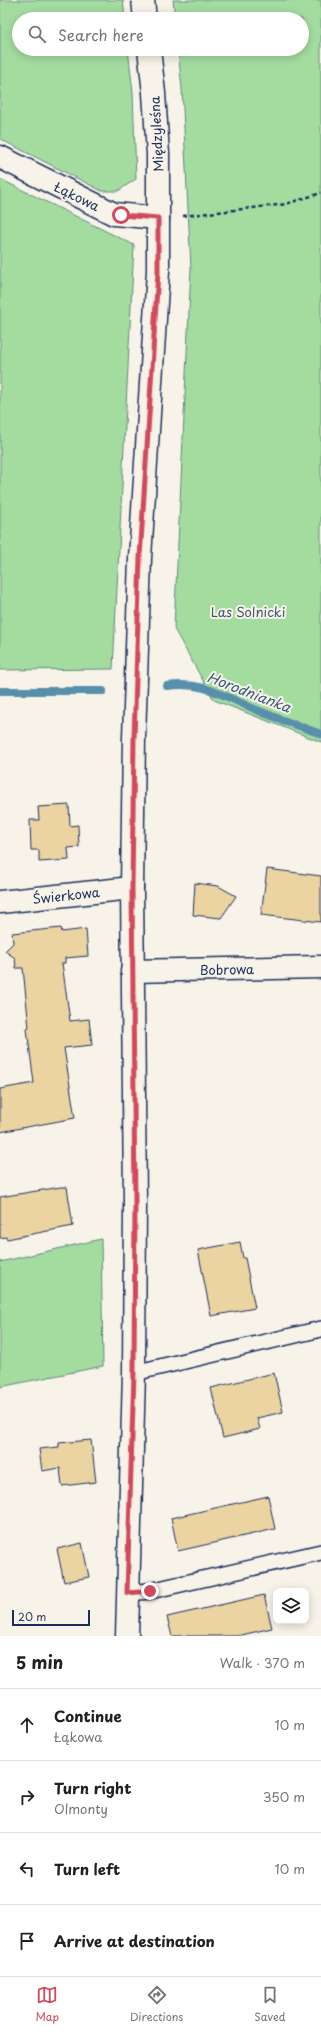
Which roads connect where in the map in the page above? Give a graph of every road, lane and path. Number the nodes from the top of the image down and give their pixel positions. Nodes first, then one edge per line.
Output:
1 (143, 0) edge
2 (145, 12) edge
3 (150, 56) edge
4 (0, 158) edge
5 (321, 192) edge
6 (158, 218) junction
7 (132, 888) junction
8 (0, 902) edge
9 (321, 967) edge
10 (132, 971) junction
11 (321, 1329) edge
12 (134, 1373) junction
13 (321, 1552) edge
14 (127, 1593) junction
15 (127, 1636) edge

1 - 2 street
3 - 6 street, Międzyleśna
4 - 6 street, Łąkowa
5 - 6 path
6 - 7 street, Międzyleśna
7 - 8 street, Świerkowa
7 - 10 street, Międzyleśna
9 - 10 street, Bobrowa
10 - 12 street, Międzyleśna
11 - 12 lane
12 - 14 street, Międzyleśna
13 - 14 lane
14 - 15 street, Międzyleśna

